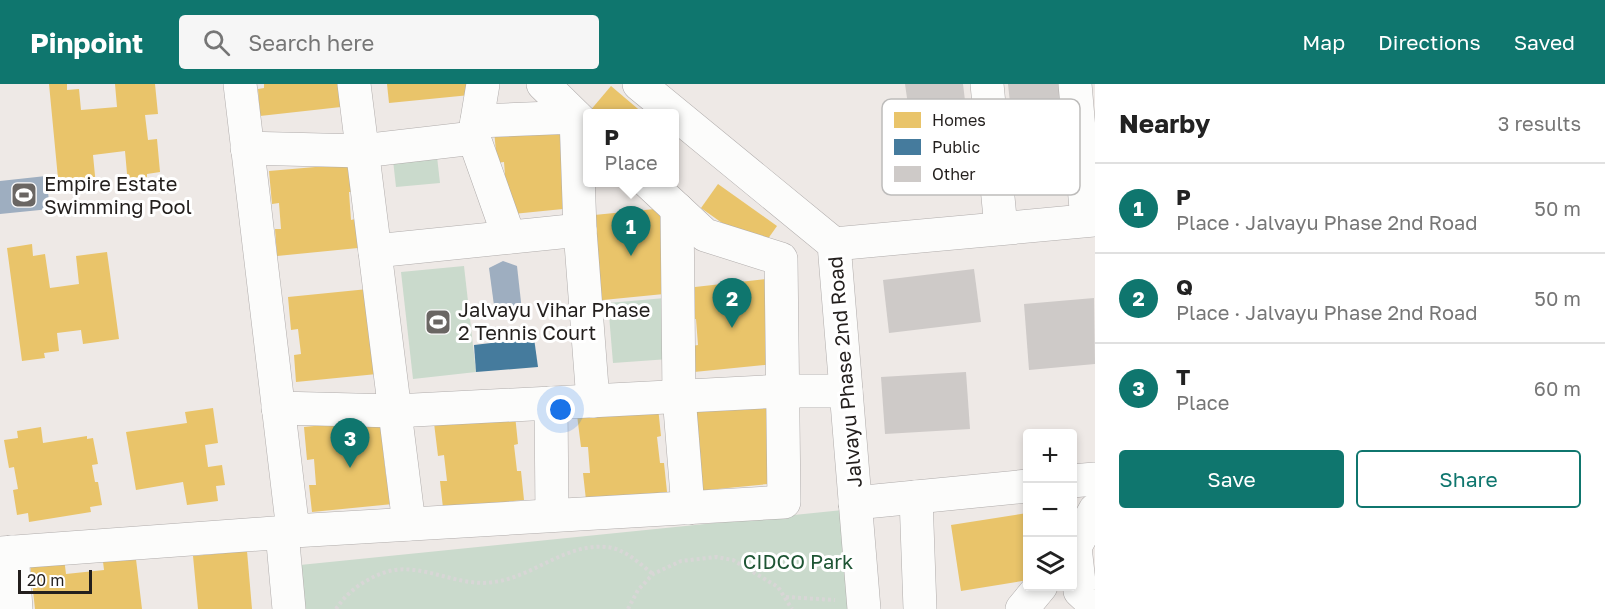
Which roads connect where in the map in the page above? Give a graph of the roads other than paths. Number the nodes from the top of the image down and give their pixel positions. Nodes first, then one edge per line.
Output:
1 (240, 84) edge
2 (354, 84) edge
3 (483, 84) edge
4 (543, 84) edge
5 (987, 84) edge
6 (1076, 84) edge
7 (642, 85) edge
8 (988, 99) edge
9 (1078, 99) edge
10 (671, 109) edge
11 (679, 116) edge
12 (1080, 120) edge
13 (582, 122) edge
14 (476, 129) junction
15 (248, 148) junction
16 (362, 151) junction
17 (652, 187) edge
18 (998, 195) edge
19 (677, 209) junction
20 (1091, 220) edge
21 (1001, 228) junction
22 (580, 230) junction
23 (509, 237) junction
24 (834, 244) junction
25 (375, 251) junction
26 (782, 391) junction
27 (846, 391) junction
28 (679, 396) junction
29 (593, 401) junction
30 (551, 403) junction
31 (278, 408) junction
32 (395, 411) junction
33 (1095, 479) edge
34 (1077, 481) edge
35 (1023, 486) edge
36 (916, 497) junction
37 (855, 503) junction
38 (688, 507) junction
39 (1095, 510) edge
40 (238, 512) dead end
41 (552, 515) junction
42 (409, 524) junction
43 (1077, 543) edge
44 (4, 548) edge
45 (1077, 570) edge
46 (1037, 591) edge
47 (863, 604) edge
48 (1095, 604) edge
49 (16, 609) edge
50 (289, 609) edge
51 (920, 609) edge
52 (1022, 609) edge

1 - 15 street
2 - 16 street
3 - 14 street
4 - 13 street
5 - 8 street
6 - 9 street
7 - 10 street, Jalvayu Phase 2nd Road
11 - 24 street, Jalvayu Phase 2nd Road
12 - 20 street
13 - 14 street
13 - 22 street
14 - 16 street
14 - 23 street
15 - 16 street
15 - 31 street
16 - 25 street
17 - 19 street
18 - 21 street
19 - 26 street
19 - 28 street
20 - 21 street
21 - 24 street
22 - 23 street
22 - 29 street
23 - 25 street
24 - 27 street, Jalvayu Phase 2nd Road
25 - 32 street
26 - 27 street
26 - 28 street
26 - 38 street
27 - 37 street, Jalvayu Phase 2nd Road
28 - 29 street
28 - 38 street
29 - 30 street
30 - 32 street
30 - 41 street
31 - 32 street
31 - 42 street
32 - 42 street
33 - 34 street
35 - 36 street
36 - 37 street
36 - 51 street
37 - 47 street, Jalvayu Phase 2nd Road
38 - 41 street
39 - 43 street
40 - 44 street
41 - 42 street
44 - 49 street
44 - 50 street
45 - 48 street
46 - 52 street

